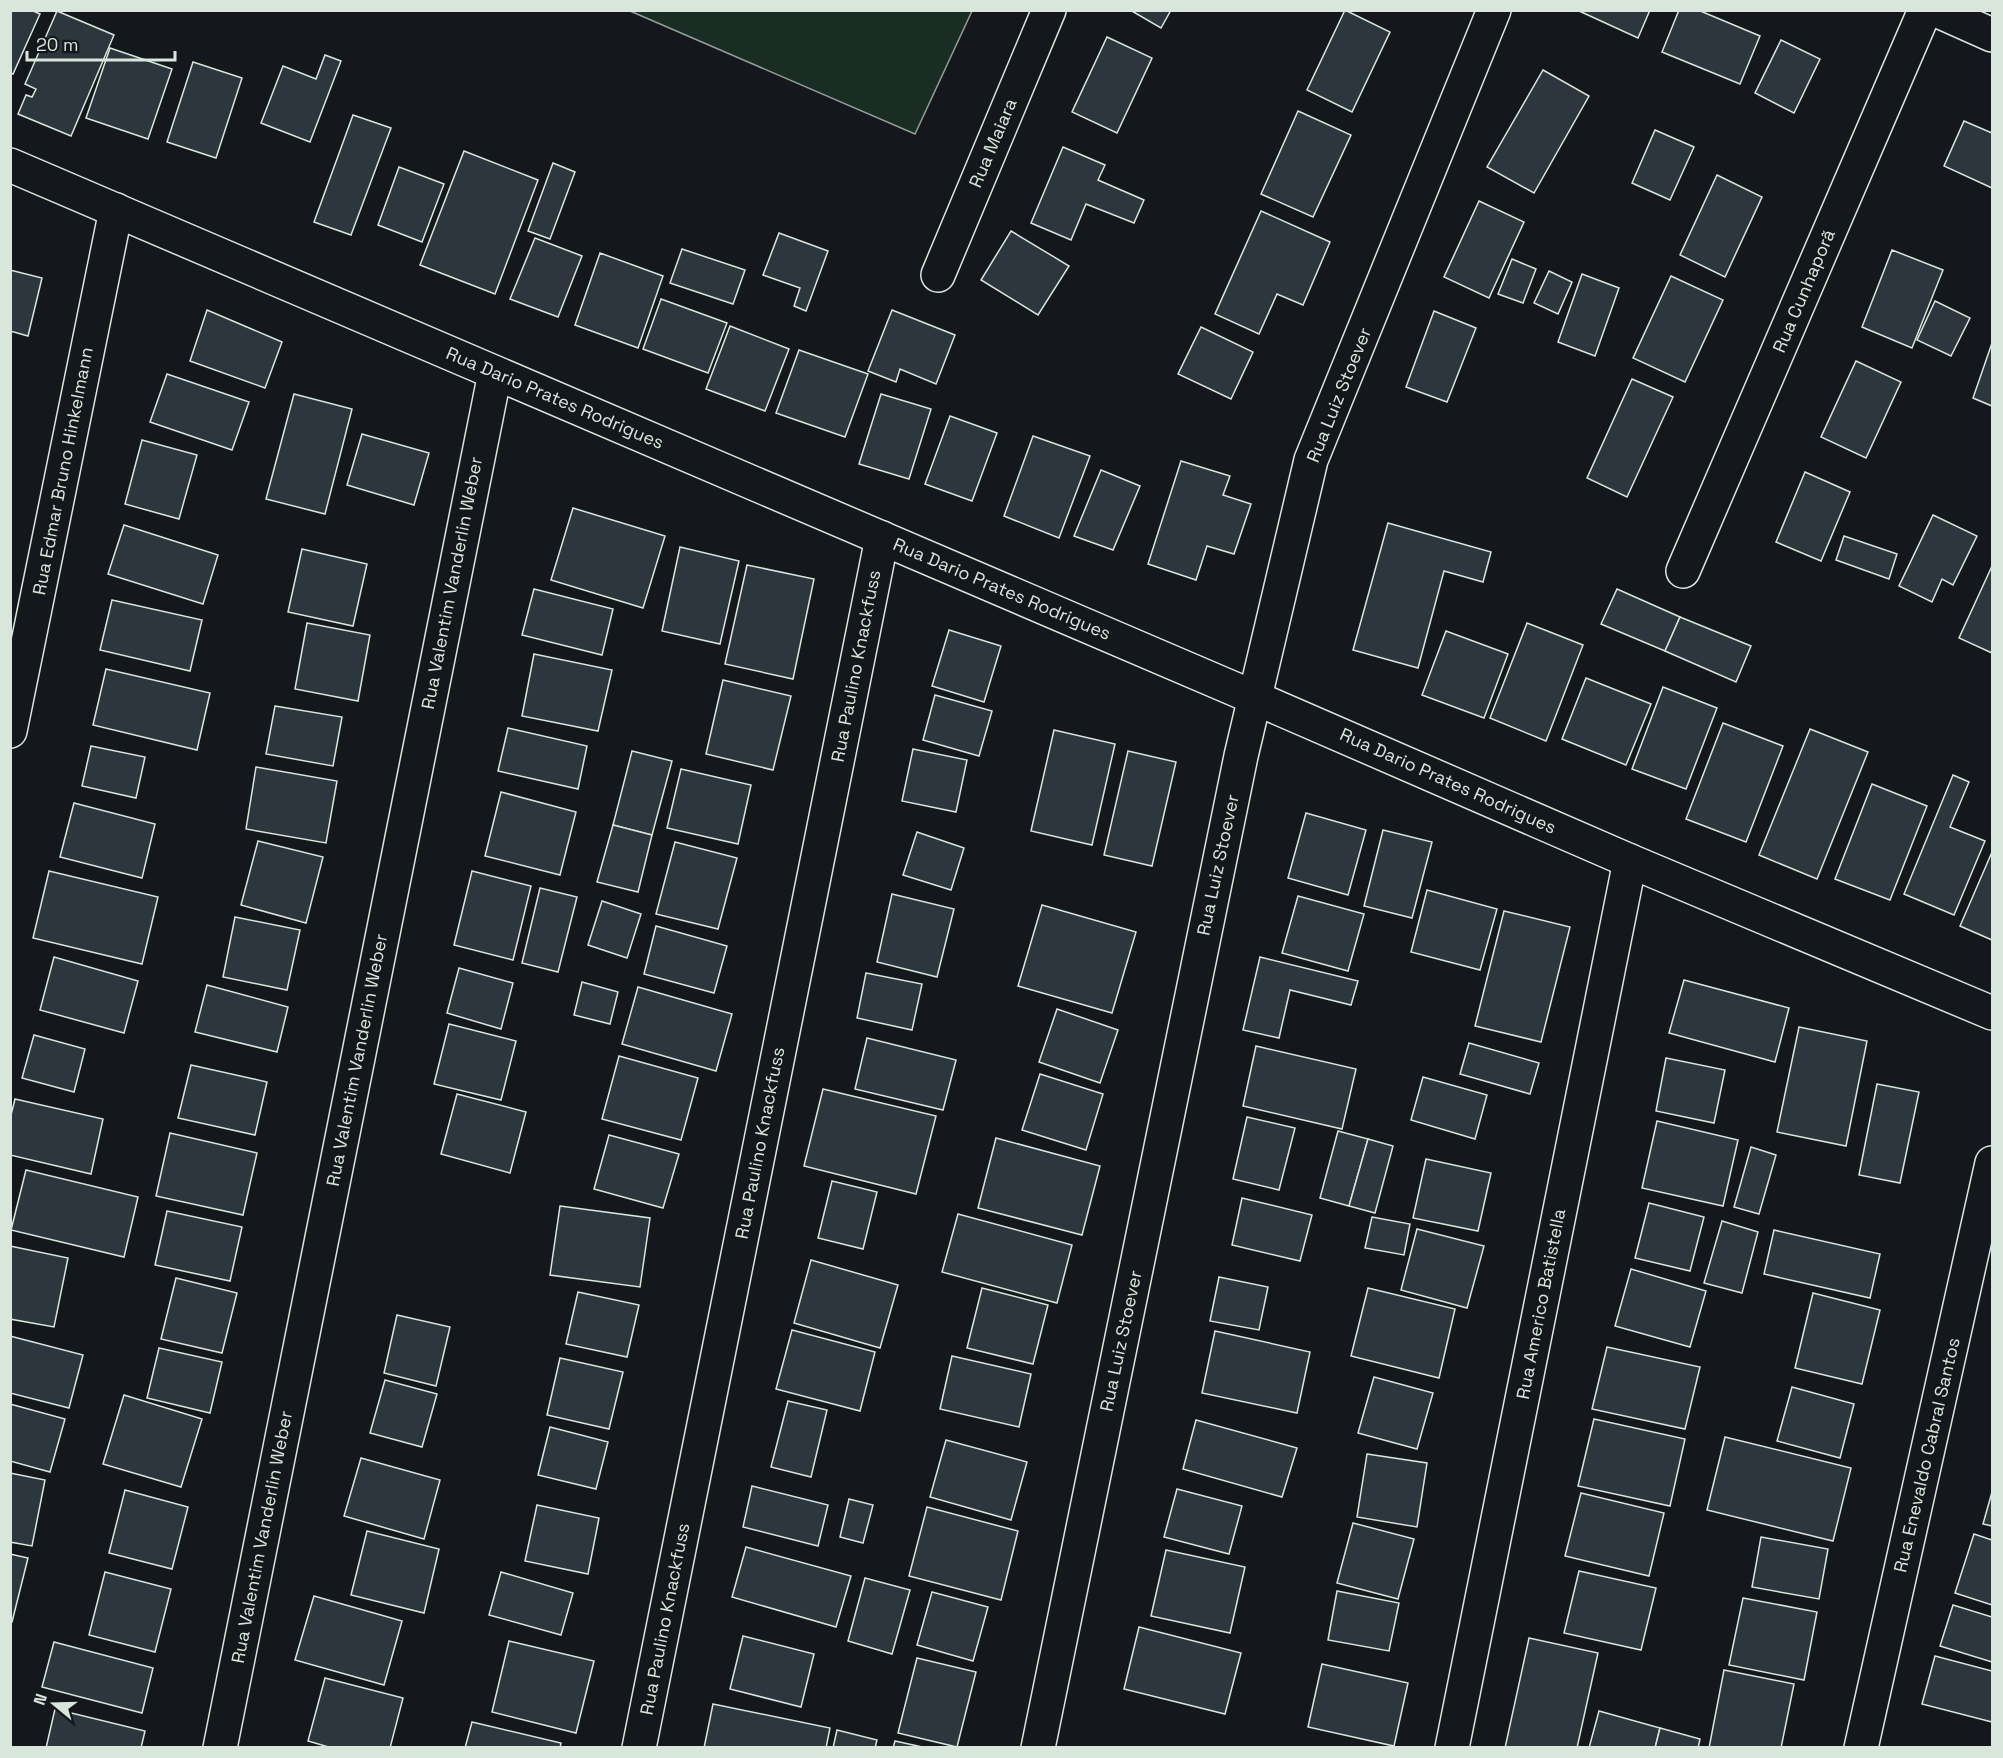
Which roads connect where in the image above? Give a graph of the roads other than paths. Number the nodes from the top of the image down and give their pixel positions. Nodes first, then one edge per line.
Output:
1 (1049, 10) edge
2 (1494, 10) edge
3 (1925, 10) edge
4 (1936, 10) edge
5 (1992, 35) edge
6 (10, 165) edge
7 (116, 210) junction
8 (938, 275) dead end
9 (495, 373) junction
10 (882, 538) junction
11 (1683, 571) dead end
12 (1253, 697) junction
13 (10, 731) edge
14 (1630, 861) junction
15 (1992, 1013) edge
16 (1992, 1163) edge
17 (220, 1748) edge
18 (639, 1748) edge
19 (1038, 1748) edge
20 (1452, 1748) edge
21 (1861, 1748) edge

1 - 8 street, Rua Maiara
2 - 12 street, Rua Luiz Stoever
3 - 11 street, Rua Cunhaporã
4 - 5 street
6 - 7 street, Rua Dario Prates Rodrigues
7 - 9 street, Rua Dario Prates Rodrigues
7 - 13 street, Rua Edmar Bruno Hinkelmann
9 - 10 street, Rua Dario Prates Rodrigues
9 - 17 street, Rua Valentim Vanderlin Weber
10 - 12 street, Rua Dario Prates Rodrigues
10 - 18 street, Rua Paulino Knackfuss
12 - 14 street, Rua Dario Prates Rodrigues
12 - 19 street, Rua Luiz Stoever
14 - 15 street, Rua Dario Prates Rodrigues
14 - 20 street, Rua Americo Batistella
16 - 21 street, Rua Enevaldo Cabral Santos

